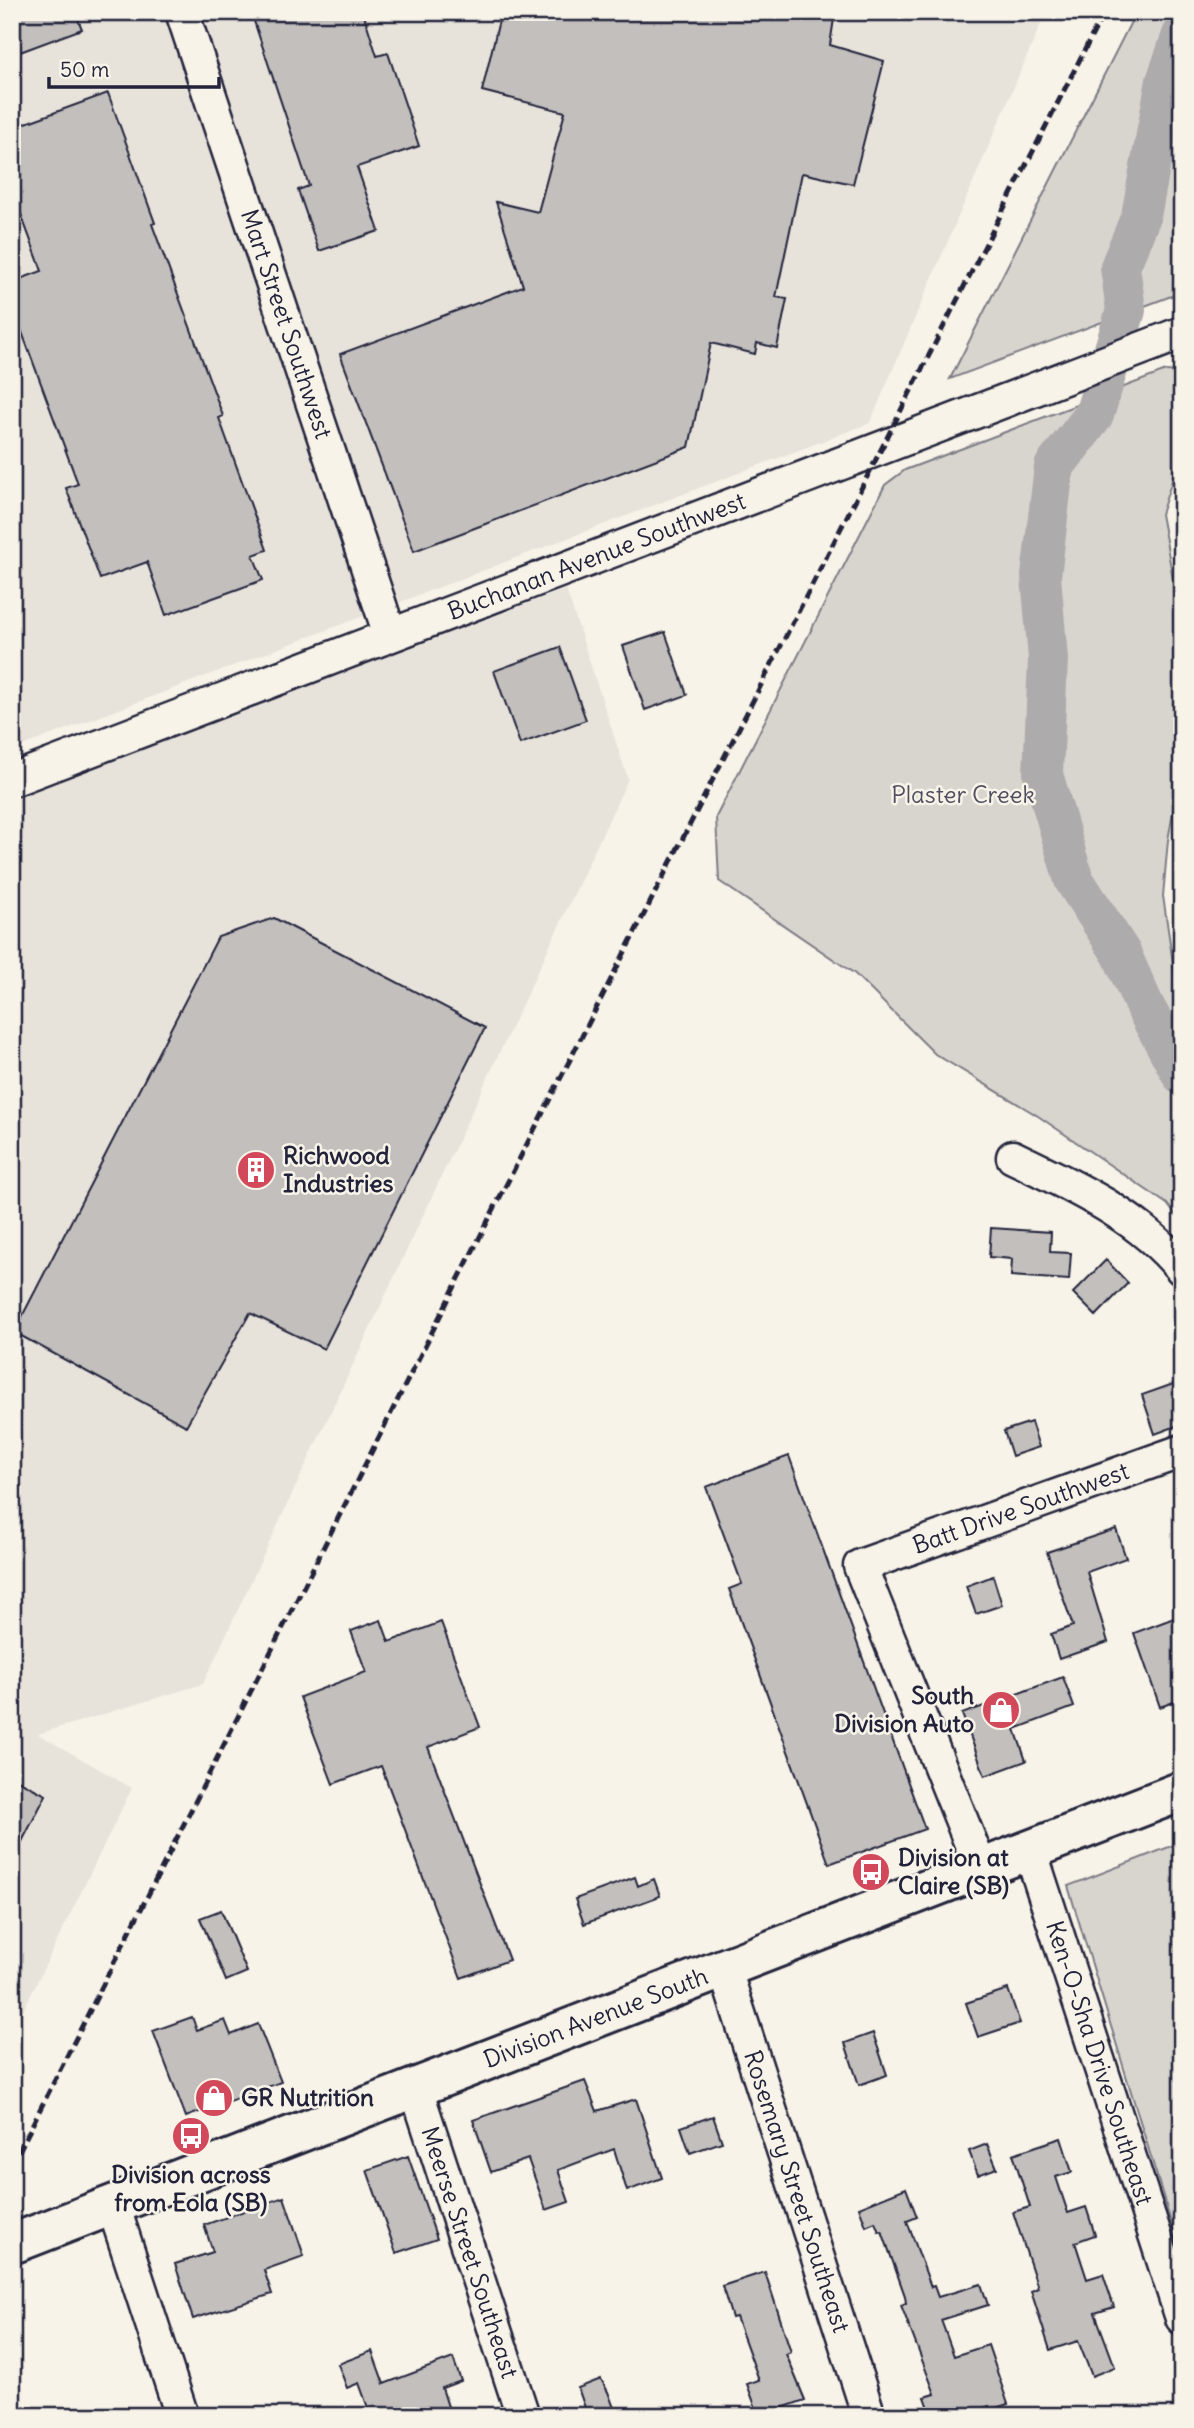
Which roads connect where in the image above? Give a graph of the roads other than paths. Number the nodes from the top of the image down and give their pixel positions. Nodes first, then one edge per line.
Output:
1 (182, 12) edge
2 (1175, 336) edge
3 (390, 635) junction
4 (12, 780) edge
5 (1013, 1157) dead end
6 (1182, 1269) edge
7 (1182, 1451) edge
8 (1182, 1791) edge
9 (1030, 1850) junction
10 (981, 1869) junction
11 (724, 1967) junction
12 (416, 2089) junction
13 (113, 2205) junction
14 (12, 2244) edge
15 (1182, 2318) edge
16 (182, 2416) edge
17 (523, 2416) edge
18 (869, 2416) edge

1 - 3 street, Mart Street Southwest
2 - 3 street, Buchanan Avenue Southwest
3 - 4 street, Buchanan Avenue Southwest
5 - 6 street
7 - 10 street, Batt Drive Southwest
8 - 9 main road, Division Avenue South
9 - 10 main road, Division Avenue South
9 - 15 street, Ken-O-Sha Drive Southeast
10 - 11 main road, Division Avenue South
11 - 12 main road, Division Avenue South
11 - 18 street, Rosemary Street Southeast
12 - 13 main road, Division Avenue South
12 - 17 street, Meerse Street Southeast
13 - 14 main road, Division Avenue South
13 - 16 street

